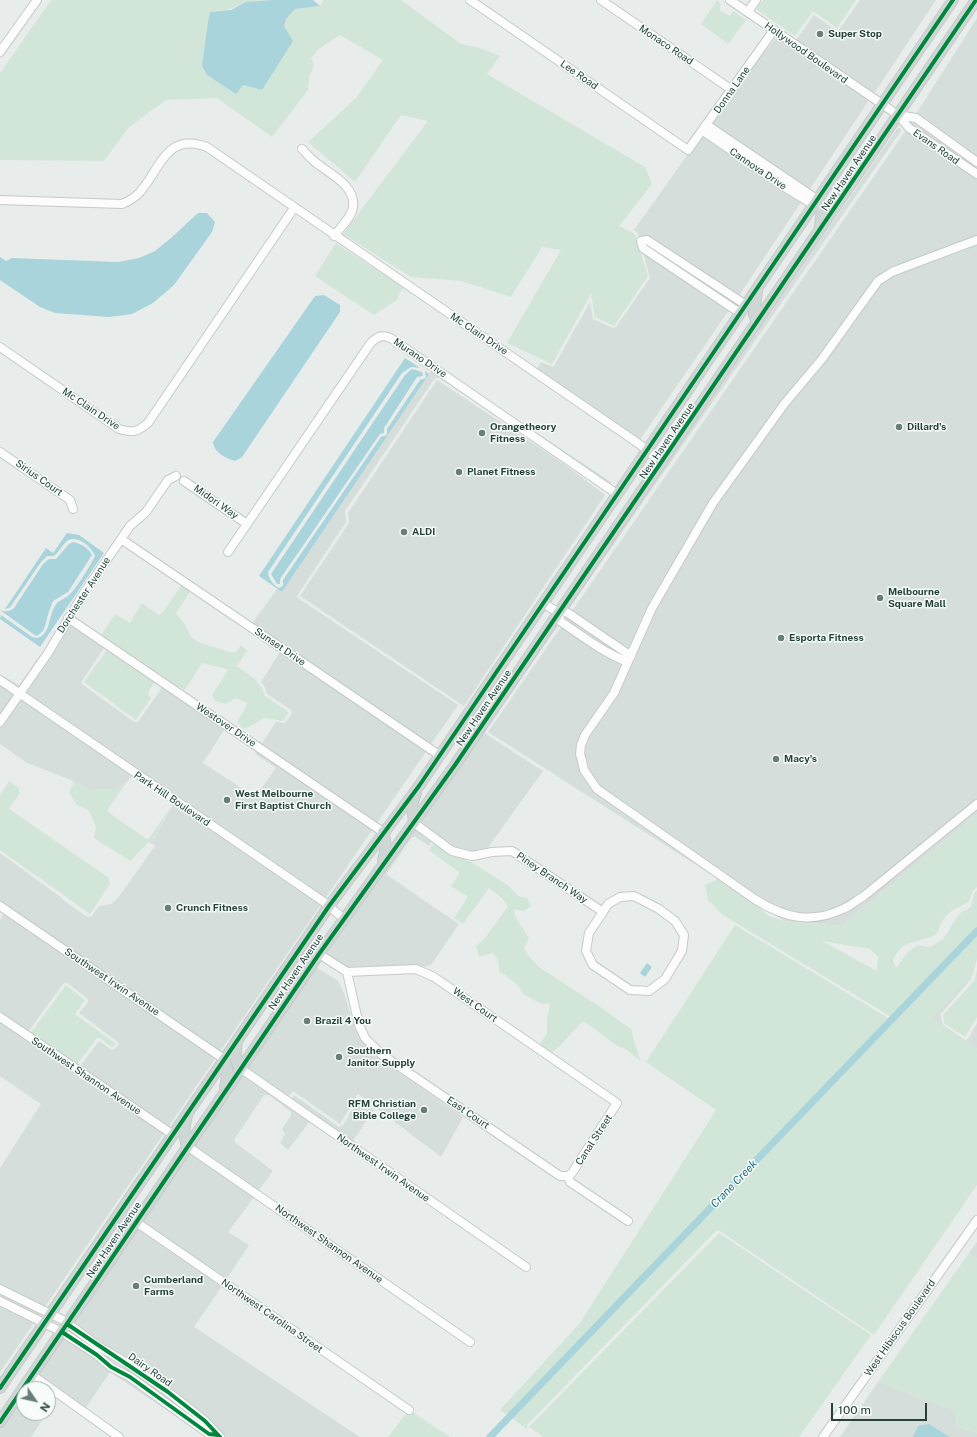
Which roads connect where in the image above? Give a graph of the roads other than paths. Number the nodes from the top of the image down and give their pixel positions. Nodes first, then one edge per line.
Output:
1 (37, 0) edge
2 (470, 0) edge
3 (600, 0) edge
4 (730, 0) edge
5 (756, 0) edge
6 (954, 0) edge
7 (976, 0) edge
8 (748, 12) junction
9 (774, 30) junction
10 (0, 52) edge
11 (732, 90) junction
12 (882, 105) junction
13 (898, 115) junction
14 (705, 128) junction
15 (302, 149) dead end
16 (688, 150) joint
17 (977, 162) edge
18 (977, 174) edge
19 (0, 200) edge
20 (816, 203) junction
21 (294, 208) junction
22 (819, 231) junction
23 (334, 236) junction
24 (977, 240) edge
25 (758, 285) junction
26 (743, 309) junction
27 (757, 323) junction
28 (747, 337) junction
29 (0, 347) edge
30 (647, 450) junction
31 (0, 452) edge
32 (662, 462) junction
33 (176, 476) dead end
34 (184, 481) dead end
35 (617, 494) junction
36 (73, 509) dead end
37 (247, 524) junction
38 (120, 539) junction
39 (228, 552) dead end
40 (543, 603) junction
41 (559, 613) junction
42 (68, 618) junction
43 (630, 659) junction
44 (0, 680) edge
45 (19, 694) junction
46 (0, 722) edge
47 (439, 755) junction
48 (419, 786) junction
49 (977, 804) edge
50 (414, 823) junction
51 (383, 832) junction
52 (382, 866) junction
53 (0, 906) edge
54 (329, 906) junction
55 (603, 912) junction
56 (344, 918) junction
57 (319, 954) junction
58 (347, 972) junction
59 (0, 1017) edge
60 (237, 1039) junction
61 (224, 1058) junction
62 (240, 1068) junction
63 (223, 1093) junction
64 (618, 1103) joint
65 (187, 1112) junction
66 (172, 1134) junction
67 (187, 1146) junction
68 (568, 1176) junction
69 (120, 1212) junction
70 (977, 1220) edge
71 (628, 1221) dead end
72 (136, 1222) junction
73 (120, 1247) junction
74 (526, 1267) dead end
75 (0, 1289) edge
76 (0, 1301) edge
77 (50, 1315) junction
78 (44, 1324) junction
79 (65, 1328) junction
80 (470, 1342) dead end
81 (32, 1375) junction
82 (0, 1388) edge
83 (409, 1410) dead end
84 (0, 1422) edge
85 (218, 1436) edge
86 (119, 1437) edge
87 (823, 1437) edge

1 - 10 street
2 - 16 street, Lee Road
3 - 11 street, Monaco Road
4 - 8 street, Hollywood Boulevard
5 - 8 street
6 - 12 main road, New Haven Avenue
7 - 13 main road, New Haven Avenue
8 - 9 street, Hollywood Boulevard
9 - 11 street, Donna Lane
9 - 12 street, Hollywood Boulevard
11 - 14 street, Donna Lane
12 - 13 street, Evans Road
12 - 20 main road, New Haven Avenue
13 - 17 street, Evans Road
13 - 18 street, Evans Road
13 - 22 main road, New Haven Avenue
14 - 16 street, Donna Lane
14 - 20 street, Cannova Drive
15 - 23 street
19 - 21 street, Mc Clain Drive
20 - 22 main road
20 - 25 main road, New Haven Avenue
21 - 23 street, Mc Clain Drive
21 - 29 street, Mc Clain Drive
22 - 27 main road, New Haven Avenue
23 - 30 street, Mc Clain Drive
24 - 43 street
25 - 26 main road, New Haven Avenue
25 - 27 main road
26 - 26 street
26 - 28 main road
26 - 30 main road, New Haven Avenue
27 - 28 main road, New Haven Avenue
28 - 32 main road, New Haven Avenue
30 - 32 street, Mc Clain Drive
30 - 35 main road, New Haven Avenue
31 - 36 street, Sirius Court
32 - 41 main road, New Haven Avenue
33 - 38 street, Dorchester Avenue
34 - 37 street, Midori Way
35 - 37 street, Murano Drive
35 - 40 main road, New Haven Avenue
37 - 39 street, Murano Drive
38 - 42 street, Dorchester Avenue
38 - 47 street, Sunset Drive
40 - 41 street
40 - 47 main road, New Haven Avenue
41 - 43 street
41 - 50 main road, New Haven Avenue
42 - 45 street, Dorchester Avenue
42 - 51 street, Westover Drive
43 - 49 street
44 - 45 street, Park Hill Boulevard
45 - 46 street, Dorchester Avenue
45 - 54 street, Park Hill Boulevard
47 - 48 main road, New Haven Avenue
48 - 50 main road
48 - 51 main road, New Haven Avenue
50 - 52 main road, New Haven Avenue
50 - 55 street, Piney Branch Way
51 - 52 main road
51 - 54 main road, New Haven Avenue
52 - 56 main road, New Haven Avenue
53 - 61 street, Southwest Irwin Avenue
54 - 56 street, Park Hill Boulevard
54 - 60 main road, New Haven Avenue
55 - 55 street
56 - 57 main road, New Haven Avenue
57 - 58 street
57 - 62 main road, New Haven Avenue
58 - 64 street, West Court
58 - 68 street, East Court
59 - 66 street, Southwest Shannon Avenue
60 - 61 main road, New Haven Avenue
60 - 62 main road
61 - 63 main road
61 - 65 main road, New Haven Avenue
62 - 63 main road, New Haven Avenue
62 - 74 street, Northwest Irwin Avenue
63 - 67 main road, New Haven Avenue
64 - 68 street, Canal Street
65 - 66 main road, New Haven Avenue
65 - 67 main road
66 - 69 main road, New Haven Avenue
67 - 72 main road, New Haven Avenue
67 - 80 street, Northwest Shannon Avenue
68 - 71 street, East Court
69 - 73 main road
69 - 77 main road, New Haven Avenue
70 - 87 street, West Hibiscus Boulevard
72 - 73 main road, New Haven Avenue
72 - 83 street, Northwest Carolina Street
73 - 79 main road, New Haven Avenue
75 - 77 street, Dairy Road
76 - 78 street, Dairy Road
77 - 78 main road, New Haven Avenue
77 - 79 street, Dairy Road
78 - 79 street, Dairy Road
78 - 82 main road, New Haven Avenue
79 - 81 main road, New Haven Avenue
79 - 85 street, Dairy Road
81 - 84 main road, New Haven Avenue
81 - 86 street

